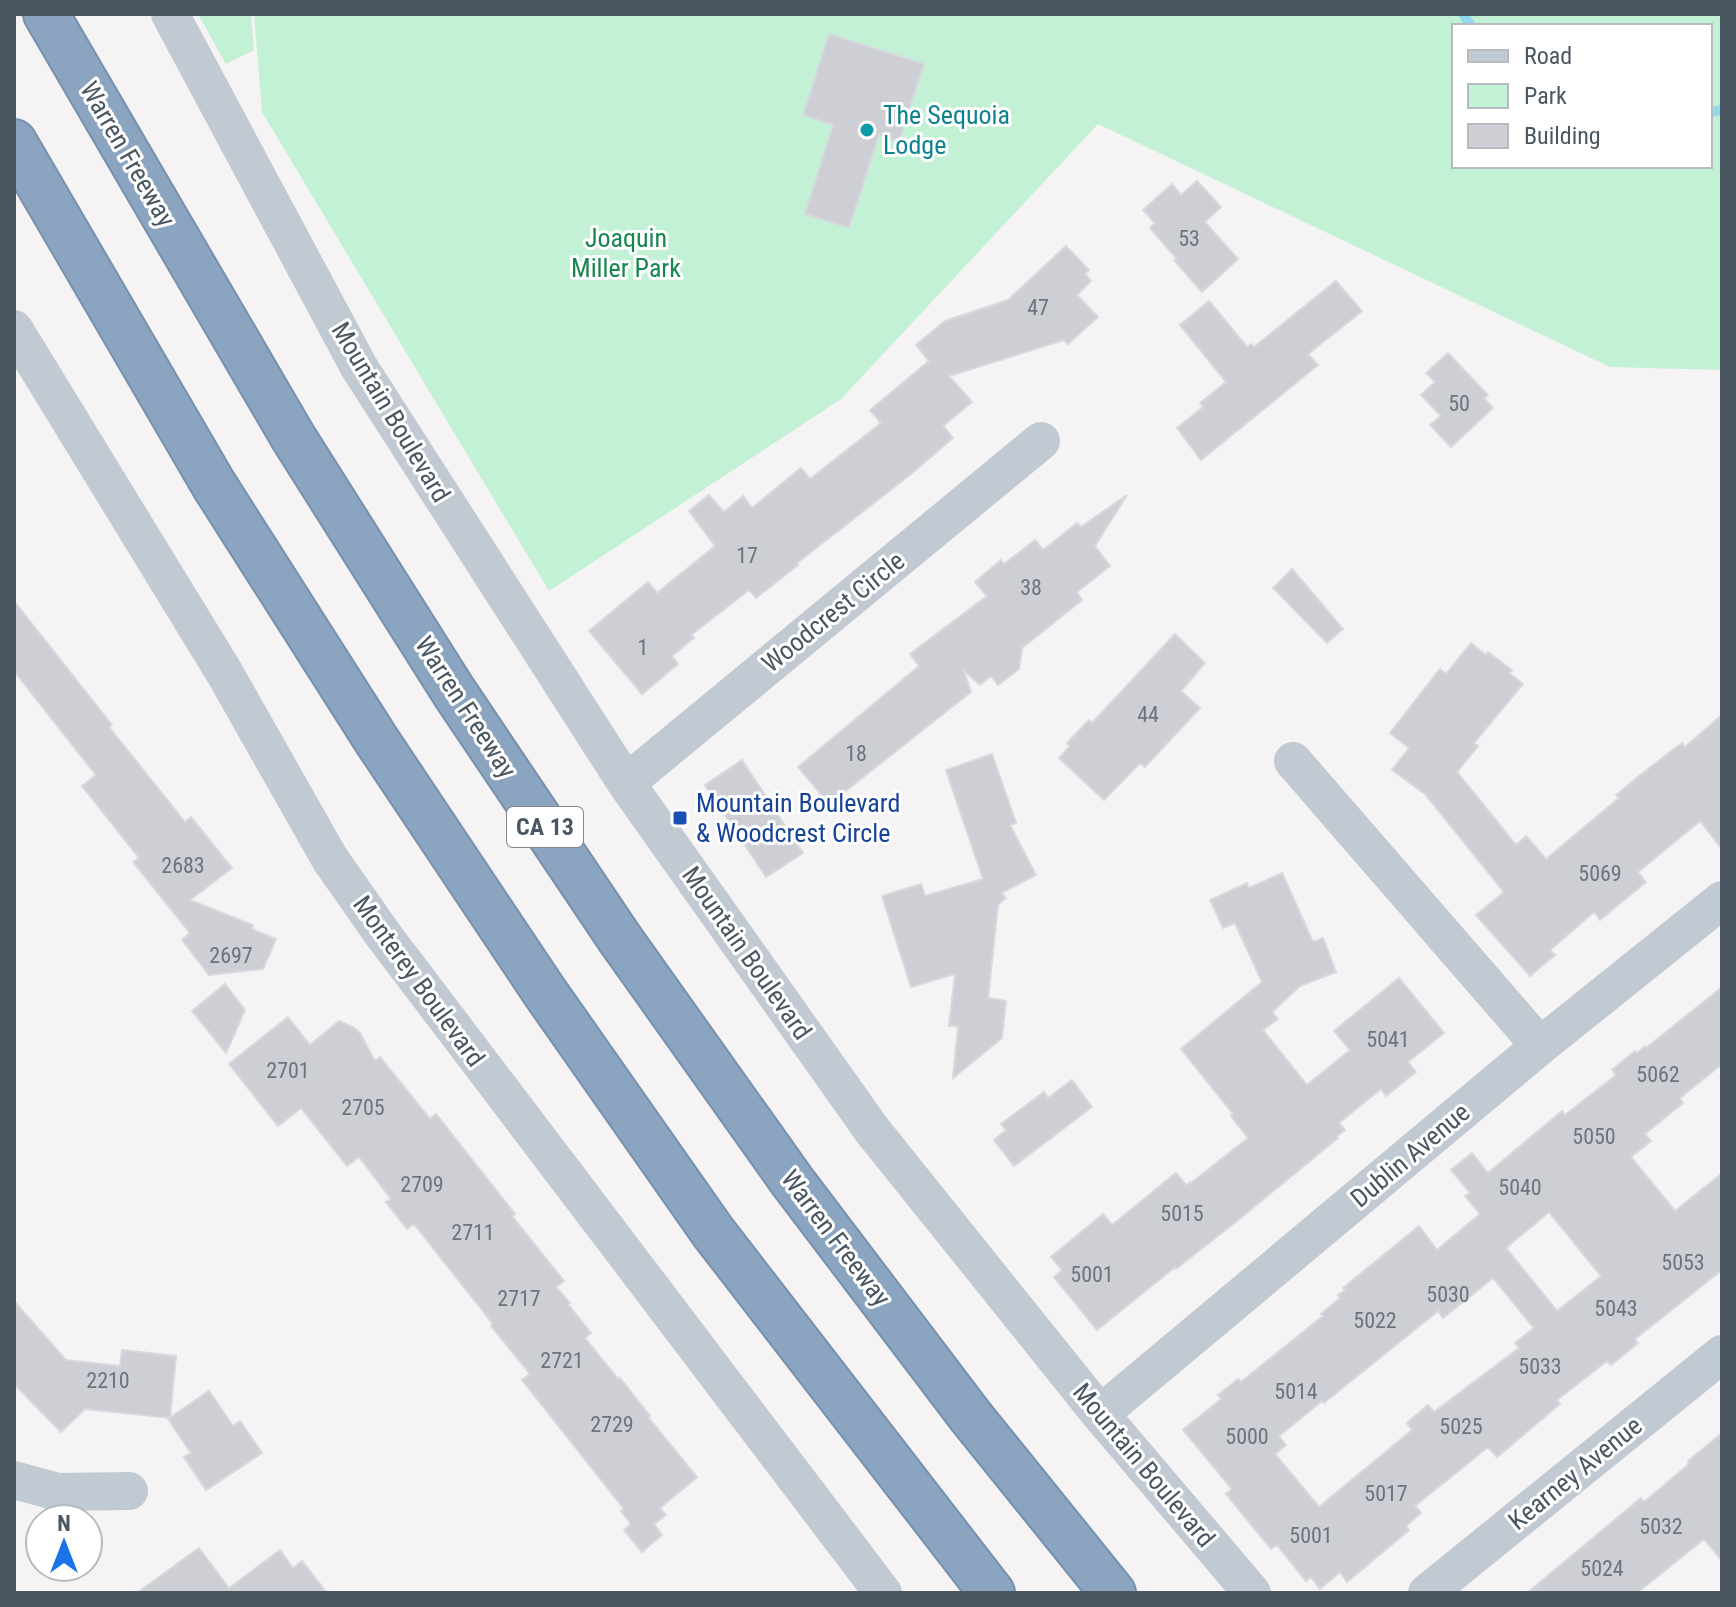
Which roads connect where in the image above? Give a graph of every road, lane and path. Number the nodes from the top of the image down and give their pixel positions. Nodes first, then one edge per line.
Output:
1 (46, 14) edge
2 (170, 14) edge
3 (14, 142) edge
4 (14, 329) edge
5 (1041, 441) dead end
6 (1293, 761) dead end
7 (626, 783) junction
8 (1722, 900) edge
9 (1540, 1046) junction
10 (1722, 1354) edge
11 (1100, 1414) junction
12 (14, 1480) edge
13 (129, 1491) dead end
14 (883, 1593) edge
15 (992, 1593) edge
16 (1113, 1593) edge
17 (1252, 1593) edge
18 (1427, 1593) edge

1 - 16 highway, Warren Freeway / CA 13
2 - 7 street, Mountain Boulevard
3 - 15 highway
4 - 14 street, Monterey Boulevard
5 - 7 street, Woodcrest Circle
6 - 9 street
7 - 11 street, Mountain Boulevard
8 - 9 street, Dublin Avenue
9 - 11 street, Dublin Avenue
10 - 18 street, Kearney Avenue
11 - 17 street, Mountain Boulevard
12 - 13 street

